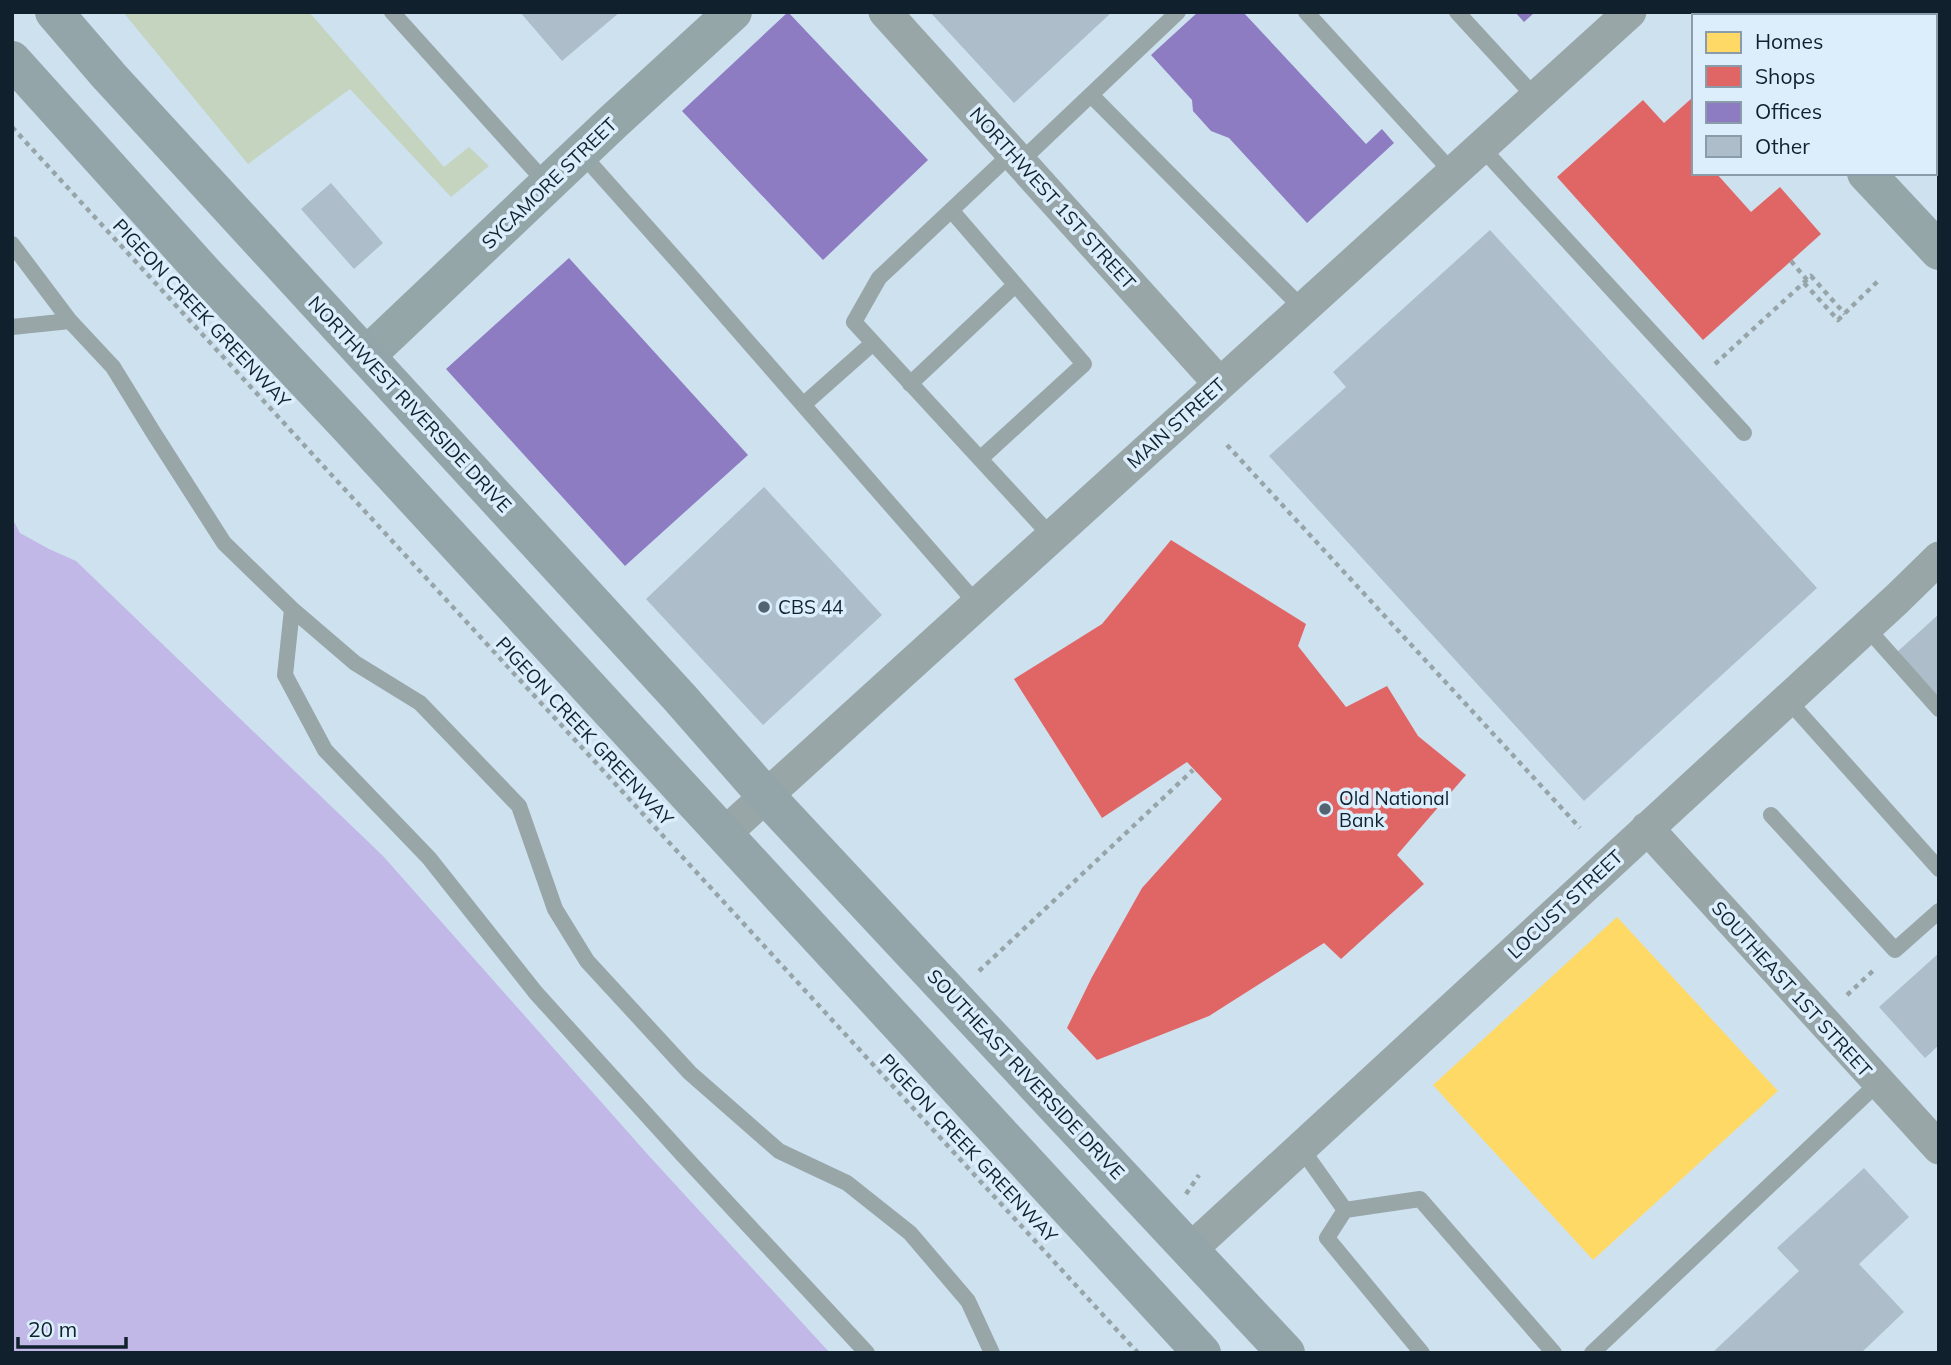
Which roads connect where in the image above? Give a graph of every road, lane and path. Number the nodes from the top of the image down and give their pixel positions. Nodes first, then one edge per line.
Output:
1 (54, 12) edge
2 (392, 12) edge
3 (733, 12) edge
4 (885, 12) edge
5 (1178, 12) edge
6 (1306, 12) edge
7 (1457, 12) edge
8 (1630, 12) edge
9 (12, 60) edge
10 (1091, 95) junction
11 (1536, 97) junction
12 (12, 127) edge
13 (1481, 147) junction
14 (581, 153) junction
15 (1016, 157) junction
16 (1453, 173) junction
17 (1879, 181) edge
18 (548, 184) junction
19 (951, 211) junction
20 (12, 244) edge
21 (1939, 251) edge
22 (1791, 261) dead end
23 (1879, 280) dead end
24 (1805, 281) junction
25 (1015, 285) junction
26 (1303, 309) junction
27 (1845, 314) junction
28 (70, 320) junction
29 (12, 327) edge
30 (873, 343) junction
31 (366, 356) junction
32 (1696, 382) junction
33 (910, 384) junction
34 (1220, 384) junction
35 (803, 405) junction
36 (1744, 433) dead end
37 (1227, 445) dead end
38 (980, 459) junction
39 (1052, 537) junction
40 (1939, 558) edge
41 (977, 604) junction
42 (292, 609) junction
43 (1866, 628) junction
44 (1787, 699) junction
45 (1939, 709) edge
46 (1193, 770) dead end
47 (766, 796) junction
48 (1771, 815) dead end
49 (1580, 828) dead end
50 (1647, 828) junction
51 (723, 835) junction
52 (1939, 869) edge
53 (1939, 911) edge
54 (1895, 950) junction
55 (973, 976) dead end
56 (1820, 1019) junction
57 (1878, 1083) junction
58 (1301, 1148) junction
59 (1939, 1148) edge
60 (1345, 1210) junction
61 (1190, 1250) junction
62 (867, 1353) edge
63 (992, 1353) edge
64 (1138, 1353) edge
65 (1202, 1353) edge
66 (1286, 1353) edge
67 (1422, 1353) edge
68 (1554, 1353) edge
69 (1592, 1353) edge

1 - 31 highway, NORTHWEST RIVERSIDE DRIVE
2 - 18 lane
3 - 14 main road, SYCAMORE STREET
4 - 15 street, NORTHWEST 1ST STREET
5 - 10 lane
6 - 16 lane
7 - 11 lane
8 - 11 street, MAIN STREET
9 - 51 highway
10 - 15 lane
10 - 26 lane
11 - 13 street, MAIN STREET
12 - 64 path, PIGEON CREEK GREENWAY
13 - 16 street, MAIN STREET
13 - 32 lane
14 - 18 main road, SYCAMORE STREET
14 - 35 lane
15 - 19 lane
15 - 34 street, NORTHWEST 1ST STREET
16 - 26 street, MAIN STREET
17 - 21 main road
18 - 31 main road, SYCAMORE STREET
19 - 25 lane
19 - 30 lane
20 - 28 lane
22 - 24 path
23 - 27 path
24 - 27 path
24 - 27 path
24 - 32 path
25 - 33 lane
25 - 38 lane
26 - 34 street, MAIN STREET
28 - 29 lane
28 - 42 lane
30 - 33 lane
30 - 35 lane
31 - 47 highway, NORTHWEST RIVERSIDE DRIVE
32 - 36 lane
33 - 38 lane
34 - 39 street, MAIN STREET
35 - 41 lane
37 - 49 path
38 - 39 lane
39 - 41 street, MAIN STREET
40 - 43 street, LOCUST STREET
41 - 47 street, MAIN STREET
42 - 62 lane
42 - 63 lane
43 - 44 street, LOCUST STREET
43 - 45 lane
44 - 50 street, LOCUST STREET
44 - 52 lane
46 - 55 path
47 - 51 street, MAIN STREET
47 - 61 highway, SOUTHEAST RIVERSIDE DRIVE
48 - 54 lane
50 - 56 street, SOUTHEAST 1ST STREET
50 - 58 street, LOCUST STREET
51 - 65 highway
53 - 54 lane
54 - 56 path
56 - 57 street, SOUTHEAST 1ST STREET
57 - 59 street, SOUTHEAST 1ST STREET
57 - 69 lane
58 - 60 lane
58 - 61 street, LOCUST STREET
60 - 67 lane
60 - 68 lane
61 - 66 highway, SOUTHEAST RIVERSIDE DRIVE

